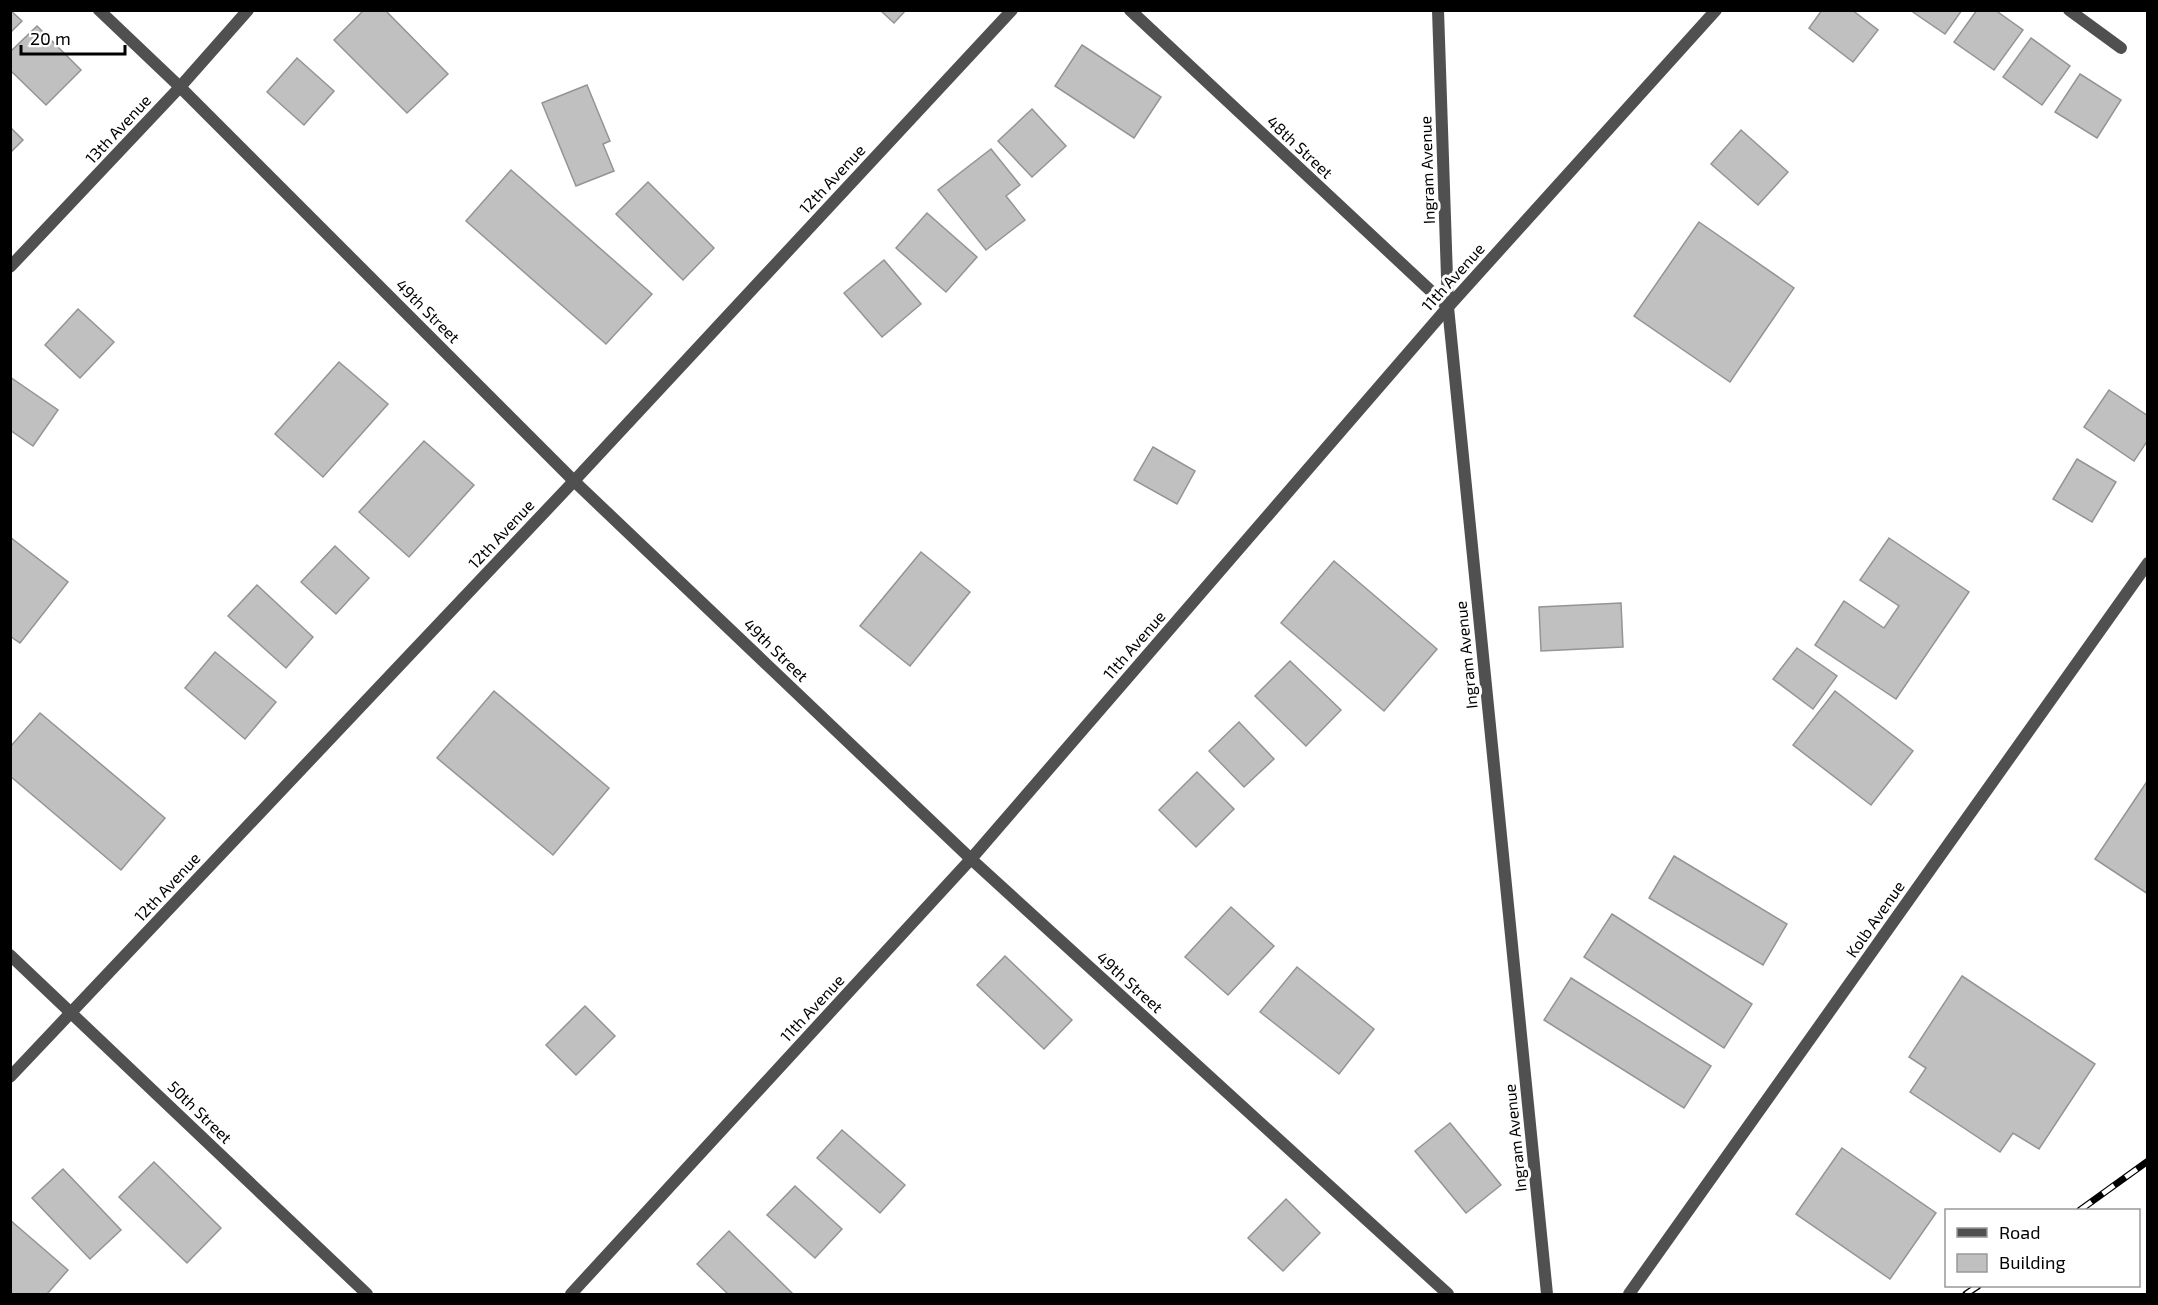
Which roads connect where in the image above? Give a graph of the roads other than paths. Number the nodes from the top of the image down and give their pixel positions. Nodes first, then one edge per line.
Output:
1 (99, 10) edge
2 (248, 10) edge
3 (1012, 10) edge
4 (1130, 10) edge
5 (1438, 10) edge
6 (1716, 10) edge
7 (2069, 10) edge
8 (2121, 48) dead end
9 (180, 87) junction
10 (10, 267) edge
11 (1448, 307) junction
12 (574, 481) junction
13 (2148, 563) edge
14 (971, 859) junction
15 (10, 955) edge
16 (72, 1012) junction
17 (10, 1077) edge
18 (367, 1294) edge
19 (571, 1294) edge
20 (1448, 1294) edge
21 (1547, 1294) edge
22 (1629, 1294) edge

1 - 9 street, 49th Street
2 - 9 street, 13th Avenue
3 - 12 street, 12th Avenue
4 - 11 street, 48th Street
5 - 11 street, Ingram Avenue
6 - 11 street, 11th Avenue
7 - 8 street
9 - 10 street, 13th Avenue
9 - 12 street, 49th Street
11 - 14 street, 11th Avenue
11 - 21 street, Ingram Avenue
12 - 14 street, 49th Street
12 - 16 street, 12th Avenue
13 - 22 street, Kolb Avenue
14 - 19 street, 11th Avenue
14 - 20 street, 49th Street
15 - 16 street, 50th Street
16 - 17 street, 12th Avenue
16 - 18 street, 50th Street

